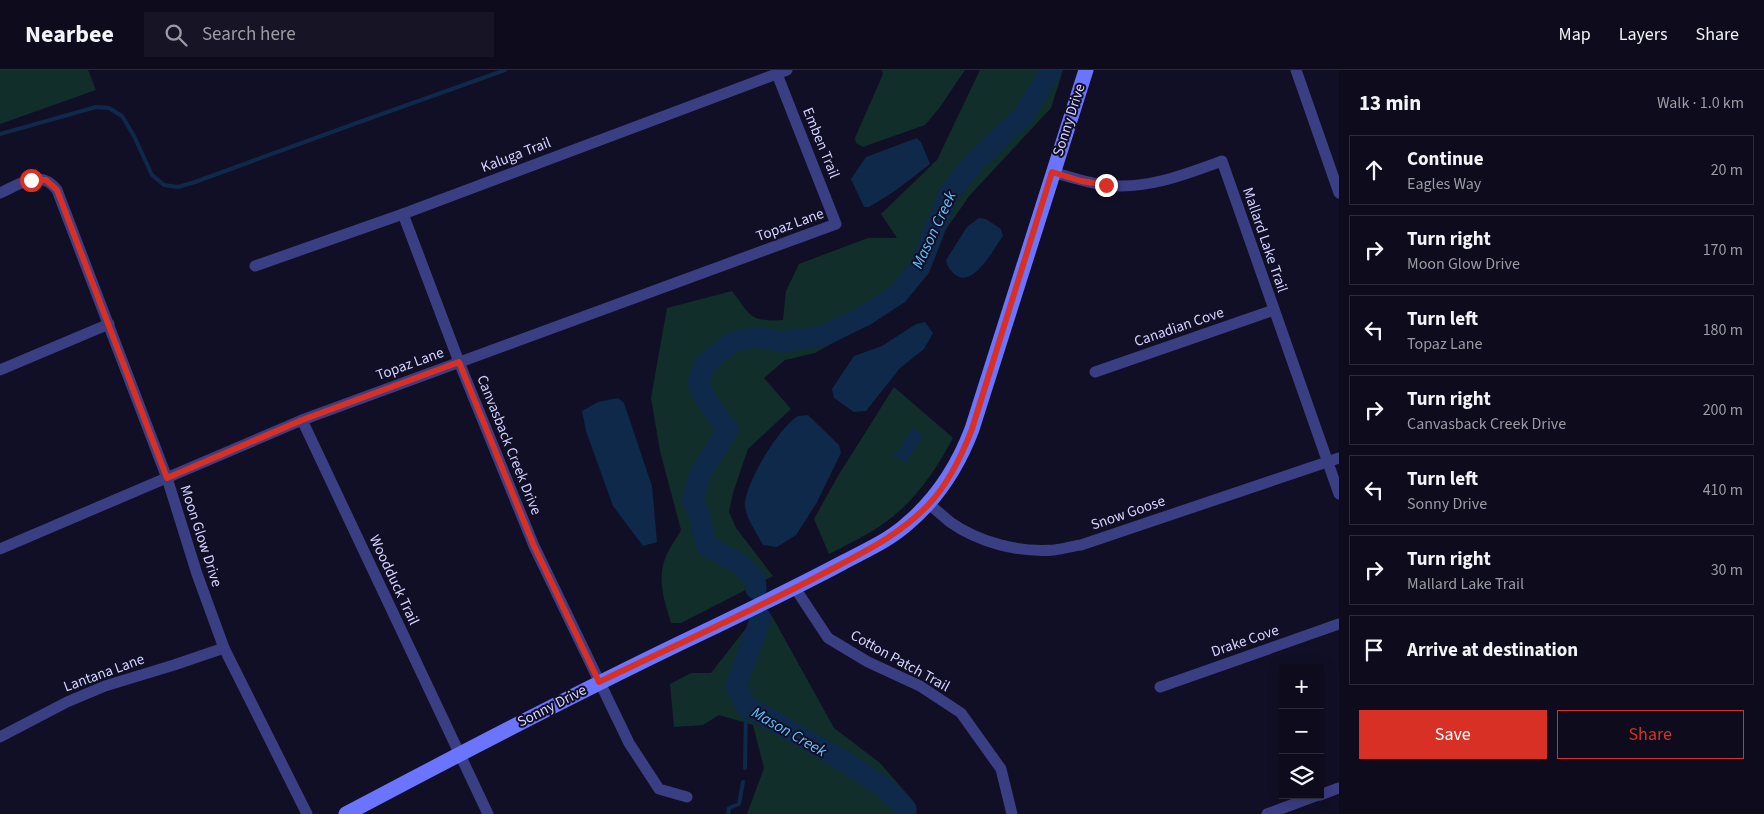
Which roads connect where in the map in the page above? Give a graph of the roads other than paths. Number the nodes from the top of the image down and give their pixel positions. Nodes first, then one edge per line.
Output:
1 (1086, 70) edge
2 (1296, 70) edge
3 (782, 72) edge
4 (1052, 172) junction
5 (0, 193) edge
6 (1339, 193) edge
7 (403, 214) junction
8 (836, 224) joint
9 (255, 266) dead end
10 (1274, 310) junction
11 (109, 324) junction
12 (459, 362) junction
13 (0, 370) edge
14 (1095, 372) dead end
15 (302, 420) junction
16 (1339, 458) edge
17 (1328, 462) junction
18 (167, 478) junction
19 (1339, 494) edge
20 (929, 504) junction
21 (0, 549) edge
22 (795, 588) junction
23 (1339, 624) edge
24 (224, 648) junction
25 (599, 682) junction
26 (1160, 687) dead end
27 (0, 738) edge
28 (459, 754) junction
29 (1339, 788) edge
30 (1324, 793) edge
31 (687, 797) dead end
32 (1308, 799) edge
33 (307, 814) edge
34 (346, 814) edge
35 (488, 814) edge
36 (1012, 814) edge
37 (1267, 814) edge

1 - 4 street, Sonny Drive
2 - 6 street
3 - 7 street, Kaluga Trail
3 - 8 street, Emben Trail
4 - 10 street, Mallard Lake Trail
4 - 20 street, Sonny Drive
5 - 11 street, Moon Glow Drive
7 - 9 street, Kaluga Trail
7 - 12 street, Canvasback Creek Drive
8 - 12 street, Topaz Lane
10 - 14 street, Canadian Cove
10 - 17 street, Mallard Lake Trail
11 - 13 street
11 - 18 street, Moon Glow Drive
12 - 15 street, Topaz Lane
12 - 25 street, Canvasback Creek Drive
15 - 18 street, Topaz Lane
15 - 28 street, Woodduck Trail
16 - 17 street, Snow Goose
17 - 19 street, Mallard Lake Trail
17 - 20 street, Snow Goose
18 - 21 street, Topaz Lane
18 - 24 street, Moon Glow Drive
20 - 22 street, Sonny Drive
22 - 25 street, Sonny Drive
22 - 36 street, Cotton Patch Trail
23 - 26 street, Drake Cove
24 - 27 street, Lantana Lane
24 - 33 street, Moon Glow Drive
25 - 28 street, Sonny Drive
25 - 31 street, Canvasback Creek Drive
28 - 34 street, Sonny Drive
28 - 35 street, Woodduck Trail
29 - 30 street
32 - 37 street

